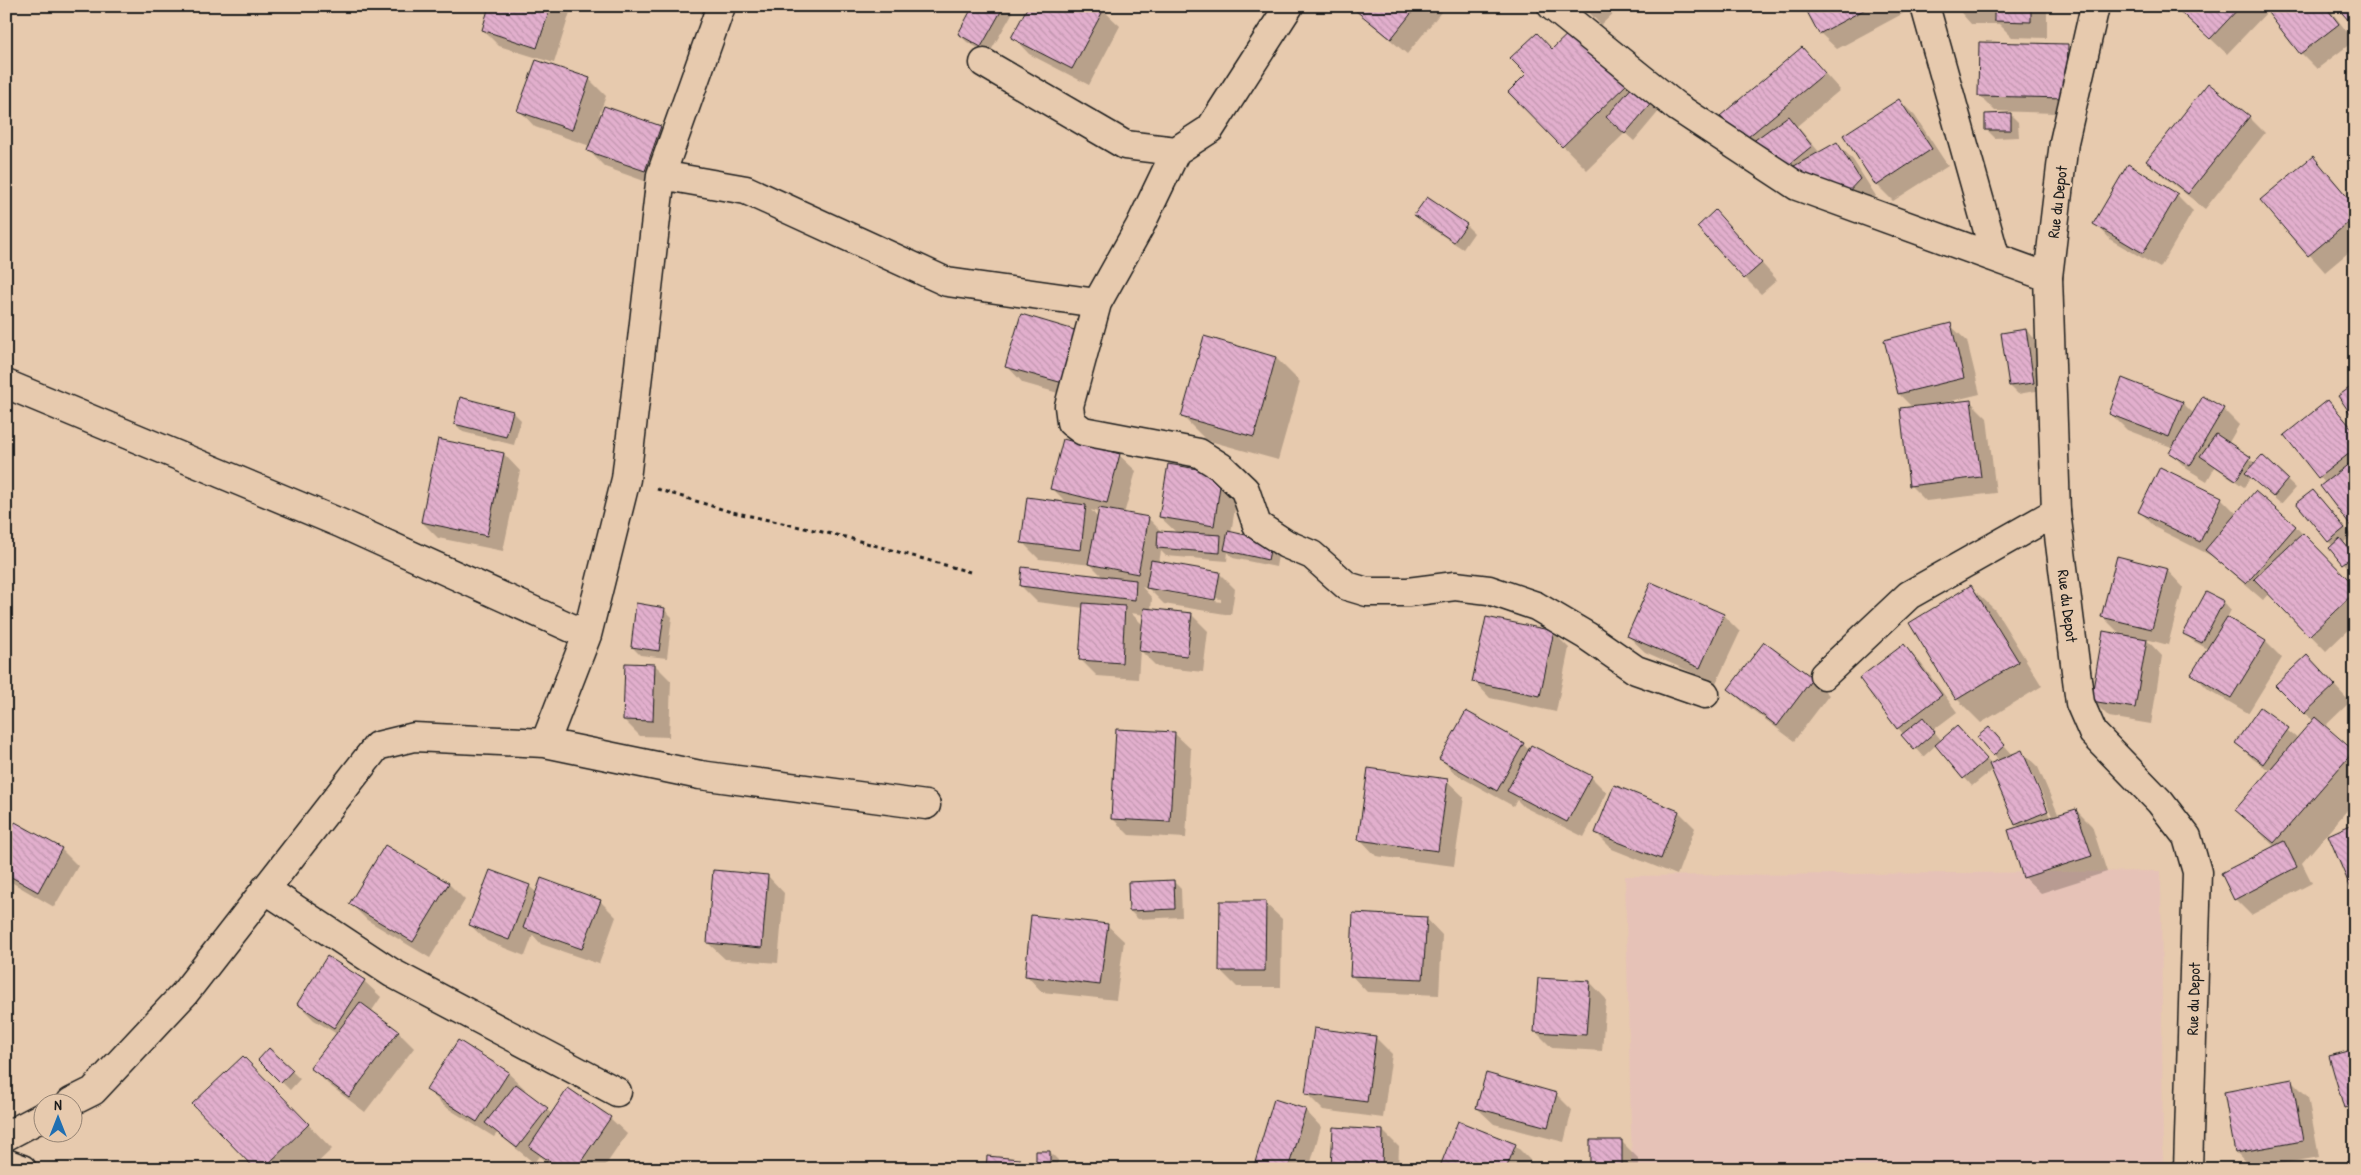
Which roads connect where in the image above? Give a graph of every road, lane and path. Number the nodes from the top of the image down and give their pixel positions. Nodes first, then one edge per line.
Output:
1 (721, 6) edge
2 (1289, 6) edge
3 (1552, 6) edge
4 (1925, 6) edge
5 (2095, 6) edge
6 (984, 63) dead end
7 (1176, 151) junction
8 (661, 175) junction
9 (1995, 256) junction
10 (2048, 276) junction
11 (1097, 303) junction
12 (6, 384) edge
13 (626, 479) junction
14 (2056, 512) junction
15 (970, 572) dead end
16 (587, 635) junction
17 (1824, 675) dead end
18 (1704, 694) dead end
19 (545, 744) junction
20 (926, 805) dead end
21 (265, 888) junction
22 (617, 1092) dead end
23 (82, 1096) edge
24 (32, 1122) edge
25 (6, 1136) edge
26 (6, 1163) edge
27 (22, 1169) edge
28 (2188, 1169) edge

1 - 8 street
2 - 7 street
3 - 9 street
4 - 9 street
5 - 10 street, Rue du Depot
6 - 7 street
7 - 11 street
8 - 11 street
8 - 13 street
9 - 10 street
10 - 14 street, Rue du Depot
11 - 18 street
12 - 16 street
13 - 15 path
13 - 16 street
14 - 17 street
14 - 28 street, Rue du Depot
16 - 19 street
19 - 20 street
19 - 21 street
21 - 22 street
21 - 23 street
24 - 25 street
26 - 27 street

